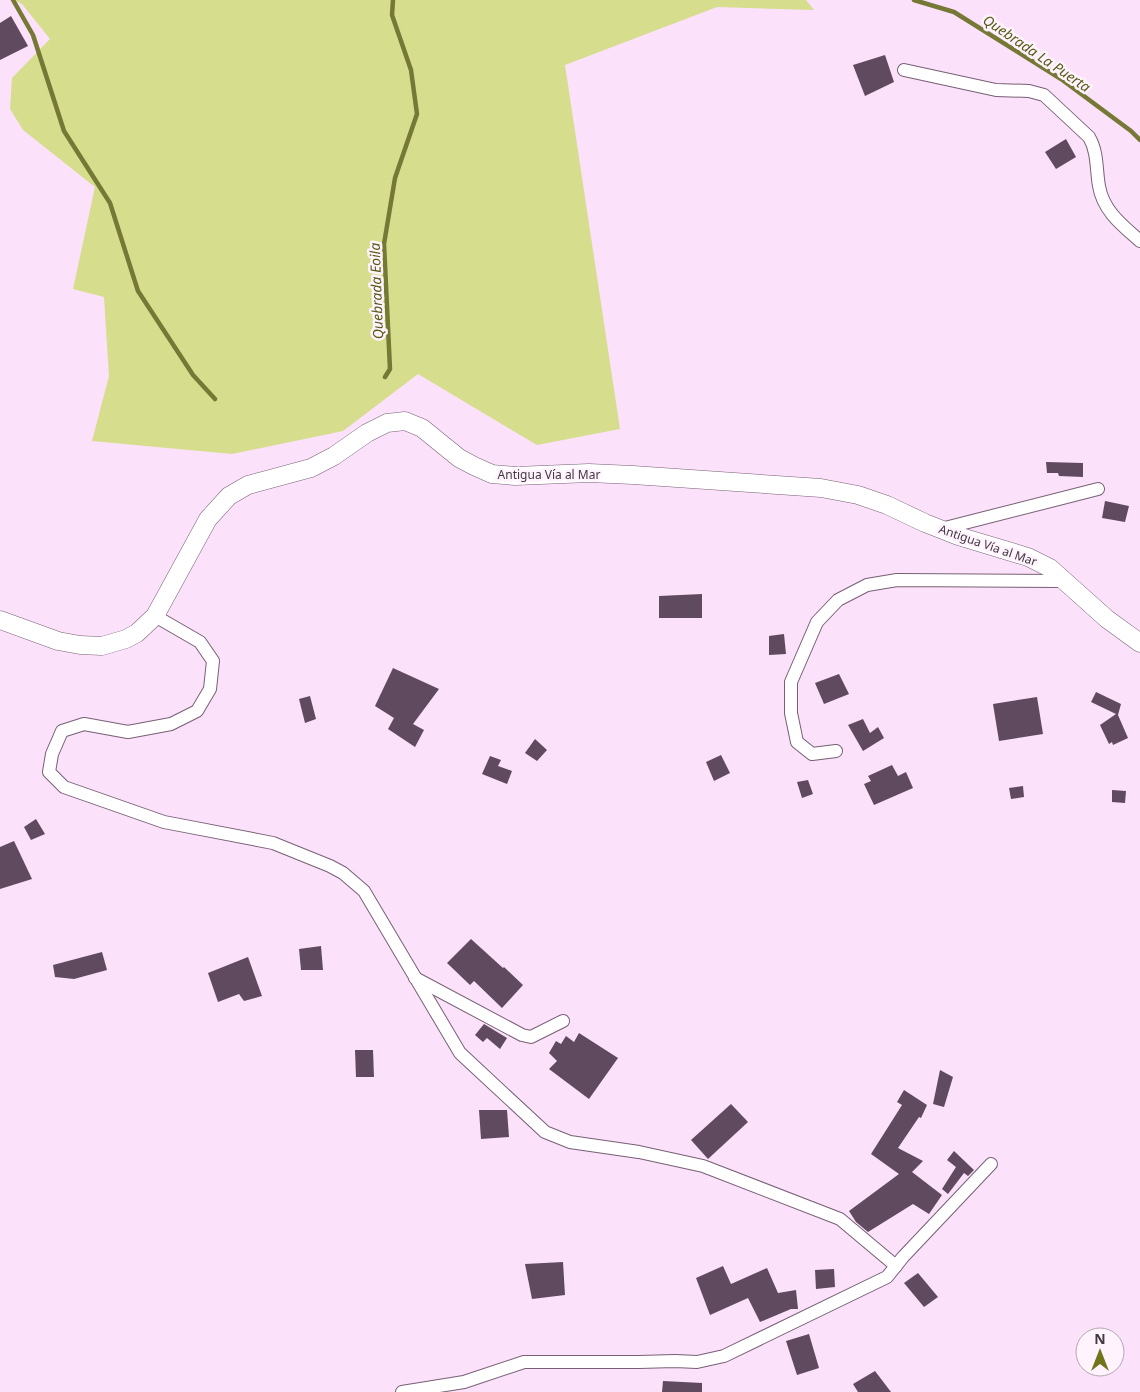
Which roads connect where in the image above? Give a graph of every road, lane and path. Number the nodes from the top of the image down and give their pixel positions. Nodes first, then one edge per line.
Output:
1 (904, 70) dead end
2 (1140, 241) edge
3 (1098, 489) dead end
4 (941, 529) junction
5 (1065, 581) junction
6 (155, 616) junction
7 (0, 620) edge
8 (1140, 643) edge
9 (836, 751) dead end
10 (415, 978) junction
11 (563, 1021) dead end
12 (991, 1164) dead end
13 (896, 1266) junction
14 (402, 1392) edge

1 - 2 street
3 - 4 street
4 - 5 main road, Antigua Vía al Mar
4 - 6 main road, Antigua Vía al Mar
5 - 8 main road, Antigua Vía al Mar
5 - 9 street
6 - 7 main road, Antigua Vía al Mar
6 - 10 street
10 - 11 street
10 - 13 street
12 - 13 street
13 - 14 street

